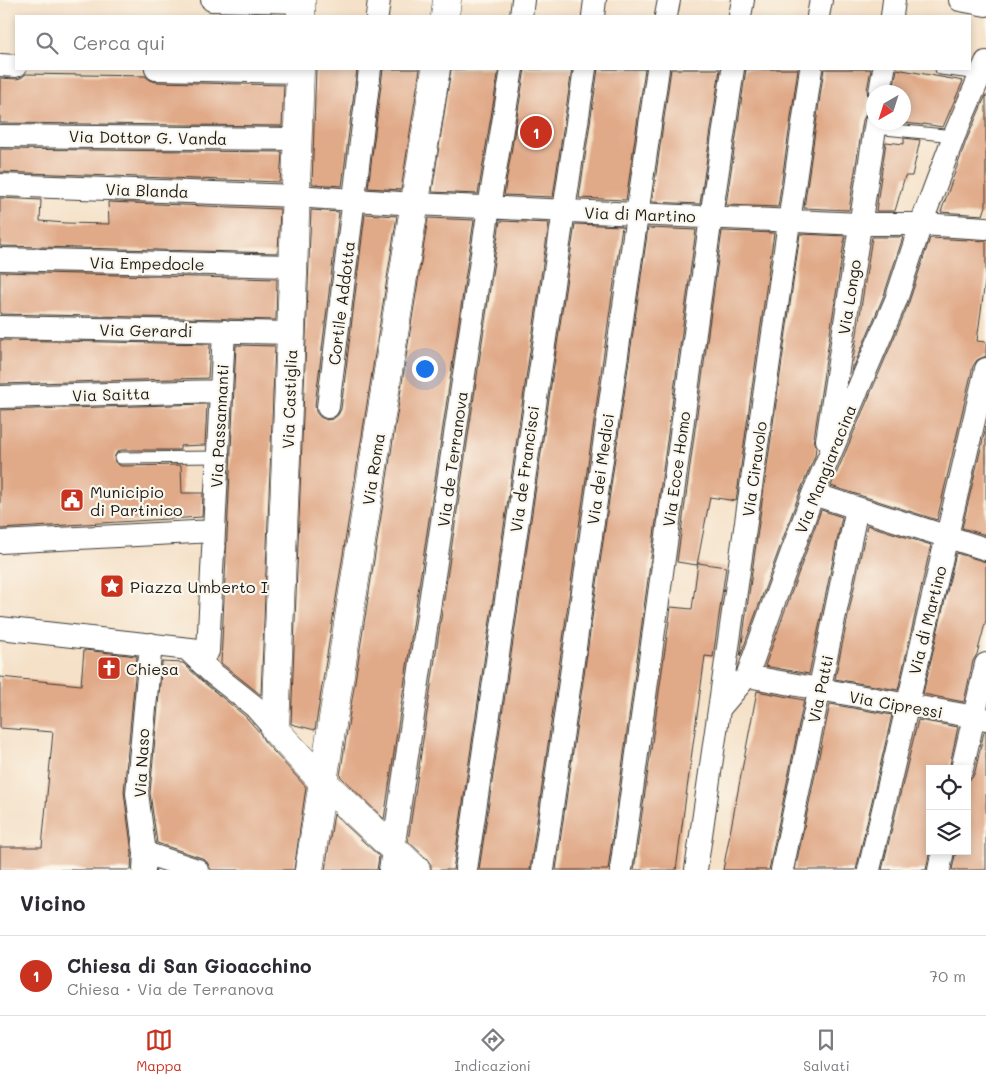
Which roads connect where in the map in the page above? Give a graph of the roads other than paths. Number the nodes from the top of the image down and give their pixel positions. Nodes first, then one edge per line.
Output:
1 (212, 0) edge
2 (378, 0) edge
3 (447, 0) edge
4 (524, 0) edge
5 (595, 0) edge
6 (669, 0) edge
7 (743, 0) edge
8 (821, 0) edge
9 (894, 0) edge
10 (960, 0) edge
11 (986, 5) edge
12 (301, 6) edge
13 (377, 15) edge
14 (445, 15) edge
15 (521, 15) edge
16 (593, 15) edge
17 (666, 15) edge
18 (740, 15) edge
19 (818, 15) edge
20 (892, 15) edge
21 (0, 65) edge
22 (15, 66) edge
23 (983, 68) edge
24 (300, 70) edge
25 (370, 70) edge
26 (436, 70) edge
27 (512, 70) edge
28 (585, 70) edge
29 (658, 70) edge
30 (733, 70) edge
31 (811, 70) edge
32 (884, 70) edge
33 (881, 85) edge
34 (874, 130) edge
35 (911, 130) edge
36 (0, 136) edge
37 (954, 136) junction
38 (296, 139) junction
39 (0, 185) edge
40 (295, 196) junction
41 (355, 200) junction
42 (414, 204) junction
43 (489, 207) junction
44 (562, 210) junction
45 (637, 214) junction
46 (710, 217) junction
47 (789, 221) junction
48 (860, 224) junction
49 (921, 224) junction
50 (986, 228) edge
51 (0, 259) edge
52 (293, 266) junction
53 (0, 327) edge
54 (224, 331) junction
55 (291, 333) junction
56 (986, 369) edge
57 (221, 390) junction
58 (0, 397) edge
59 (328, 407) dead end
60 (218, 457) junction
61 (121, 458) dead end
62 (822, 472) junction
63 (813, 494) junction
64 (857, 508) junction
65 (214, 526) junction
66 (947, 537) junction
67 (0, 542) edge
68 (986, 549) edge
69 (0, 628) edge
70 (150, 650) junction
71 (202, 657) junction
72 (986, 664) edge
73 (747, 676) junction
74 (820, 690) junction
75 (906, 706) junction
76 (720, 708) junction
77 (980, 718) edge
78 (275, 730) junction
79 (963, 765) edge
80 (324, 783) junction
81 (943, 855) edge
82 (392, 860) edge
83 (145, 861) edge
84 (197, 870) edge
85 (309, 870) edge
86 (416, 870) edge
87 (466, 870) edge
88 (543, 870) edge
89 (621, 870) edge
90 (696, 870) edge
91 (782, 870) edge
92 (869, 870) edge
93 (939, 870) edge

1 - 12 street
2 - 13 street
3 - 14 street
4 - 15 street
5 - 16 street
6 - 17 street
7 - 18 street
8 - 19 street
9 - 20 street
10 - 11 street
21 - 22 street
23 - 37 street, Via Mangiaracina
24 - 38 street, Via Castiglia
25 - 41 street, Cortile Addotta
26 - 42 street, Via Roma
27 - 43 street, Via de Terranova
28 - 44 street, Via de Francisci
29 - 45 street, Via dei Medici
30 - 46 street, Via Ecce Homo
31 - 47 street, Via Ciravolo
32 - 33 street
34 - 48 street, Via Longo
35 - 37 lane
36 - 38 street, Via Dottor G. Vanda
37 - 49 street, Via Mangiaracina
38 - 40 street, Via Castiglia
39 - 40 street, Via Blanda
40 - 41 street, Via di Martino
40 - 52 street, Via Castiglia
41 - 42 street, Via di Martino
41 - 59 street, Cortile Addotta
42 - 43 street, Via di Martino
42 - 80 street, Via Roma
43 - 44 street, Via di Martino
43 - 82 street, Via de Terranova
44 - 45 street, Via di Martino
44 - 87 street, Via de Francisci
45 - 46 street, Via di Martino
45 - 88 street, Via dei Medici
46 - 47 street, Via di Martino
46 - 89 street, Via Ecce Homo
47 - 48 street, Via di Martino
47 - 76 street, Via Ciravolo
48 - 49 street, Via di Martino
48 - 62 street, Via Longo
49 - 50 street, Via di Martino
49 - 62 street, Via Mangiaracina
51 - 52 street, Via Empedocle
52 - 55 street, Via Castiglia
53 - 54 street, Via Gerardi
54 - 55 street, Via Gerardi
54 - 57 street, Via Passannanti
55 - 78 street, Via Castiglia
56 - 66 street, Via di Martino
57 - 58 street, Via Saitta
57 - 60 street, Via Passannanti
60 - 61 lane
60 - 65 street, Via Passannanti
62 - 63 street, Via Mangiaracina
63 - 64 street
63 - 73 street, Via Mangiaracina
64 - 66 street
64 - 74 street, Via Patti
65 - 67 street
65 - 71 street, Via Passannanti
66 - 68 street
66 - 75 street, Via di Martino
69 - 70 street
70 - 71 street
70 - 83 street, Via Naso
71 - 78 street
72 - 77 street
73 - 74 street, Via Cipressi
73 - 76 street, Via Mangiaracina
74 - 75 street, Via Cipressi
74 - 91 street, Via Patti
75 - 77 street, Via Cipressi
75 - 92 street, Via di Martino
76 - 90 street, Via Ciravolo
77 - 79 street
78 - 80 street
80 - 82 street
80 - 85 street, Via Roma
81 - 93 street
82 - 86 street
83 - 84 street

